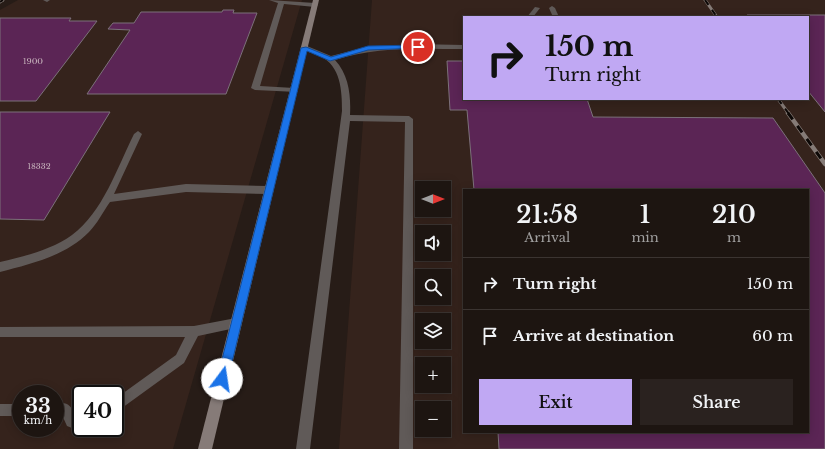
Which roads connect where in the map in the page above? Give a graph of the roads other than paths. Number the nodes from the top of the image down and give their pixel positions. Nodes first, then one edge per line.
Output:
1 (272, 0) edge
2 (281, 2) junction
3 (316, 2) edge
4 (536, 8) dead end
5 (552, 8) dead end
6 (531, 16) edge
7 (556, 16) edge
8 (463, 47) edge
9 (304, 48) junction
10 (330, 59) junction
11 (294, 90) junction
12 (346, 118) junction
13 (138, 134) dead end
14 (269, 190) junction
15 (107, 199) junction
16 (0, 267) edge
17 (236, 323) junction
18 (194, 331) junction
19 (0, 332) edge
20 (124, 400) edge
21 (64, 409) edge
22 (0, 410) edge
23 (12, 410) edge
24 (72, 420) edge
25 (205, 449) edge
26 (303, 449) edge
27 (406, 449) edge

1 - 2 lane
2 - 3 lane
2 - 11 lane
3 - 9 street
4 - 6 lane
5 - 7 lane
8 - 10 lane
9 - 10 lane
9 - 11 street
10 - 12 lane
11 - 14 street
12 - 26 lane
12 - 27 lane
13 - 15 lane
14 - 15 lane
14 - 17 street
15 - 16 lane
17 - 18 lane
17 - 25 street
18 - 19 lane
18 - 20 lane
21 - 24 lane
22 - 23 lane

